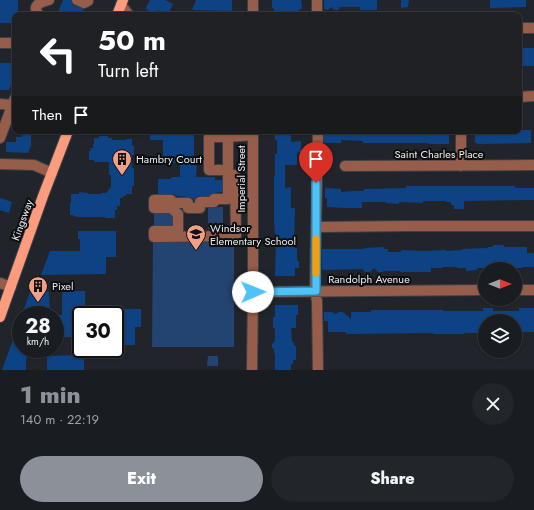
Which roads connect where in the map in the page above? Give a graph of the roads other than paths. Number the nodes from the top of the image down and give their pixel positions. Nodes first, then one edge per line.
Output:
1 (49, 0) edge
2 (77, 0) edge
3 (253, 0) edge
4 (317, 0) edge
5 (88, 1) dead end
6 (122, 2) edge
7 (37, 12) edge
8 (118, 12) edge
9 (127, 12) edge
10 (253, 12) edge
11 (317, 12) edge
12 (522, 28) edge
13 (534, 28) edge
14 (12, 43) edge
15 (0, 44) edge
16 (522, 96) edge
17 (534, 96) edge
18 (12, 101) edge
19 (0, 104) edge
20 (12, 106) edge
21 (67, 134) edge
22 (246, 134) edge
23 (252, 134) edge
24 (318, 134) edge
25 (461, 134) edge
26 (228, 137) dead end
27 (0, 138) edge
28 (0, 164) edge
29 (534, 165) edge
30 (345, 166) dead end
31 (461, 166) junction
32 (52, 173) junction
33 (534, 226) edge
34 (316, 227) junction
35 (236, 236) joint
36 (0, 283) edge
37 (11, 287) junction
38 (478, 290) edge
39 (522, 290) edge
40 (534, 290) edge
41 (316, 291) junction
42 (253, 292) junction
43 (0, 317) edge
44 (252, 370) edge
45 (318, 370) edge

1 - 7 street
2 - 5 street
3 - 10 street
4 - 11 street
6 - 8 main road
6 - 9 street
12 - 13 street
14 - 15 street
16 - 17 street
18 - 19 street
20 - 27 street
21 - 32 main road, Kingsway
22 - 26 street
23 - 42 street, Imperial Street
24 - 34 street
25 - 31 street
28 - 32 street
29 - 31 street, Saint Charles Place
30 - 31 street, Saint Charles Place
32 - 37 main road, Kingsway
33 - 34 street
34 - 41 street
35 - 35 street
36 - 37 street
37 - 43 main road, Kingsway
38 - 41 street, Randolph Avenue
39 - 40 street
41 - 42 street, Randolph Avenue
41 - 45 street
42 - 44 street, Imperial Street

